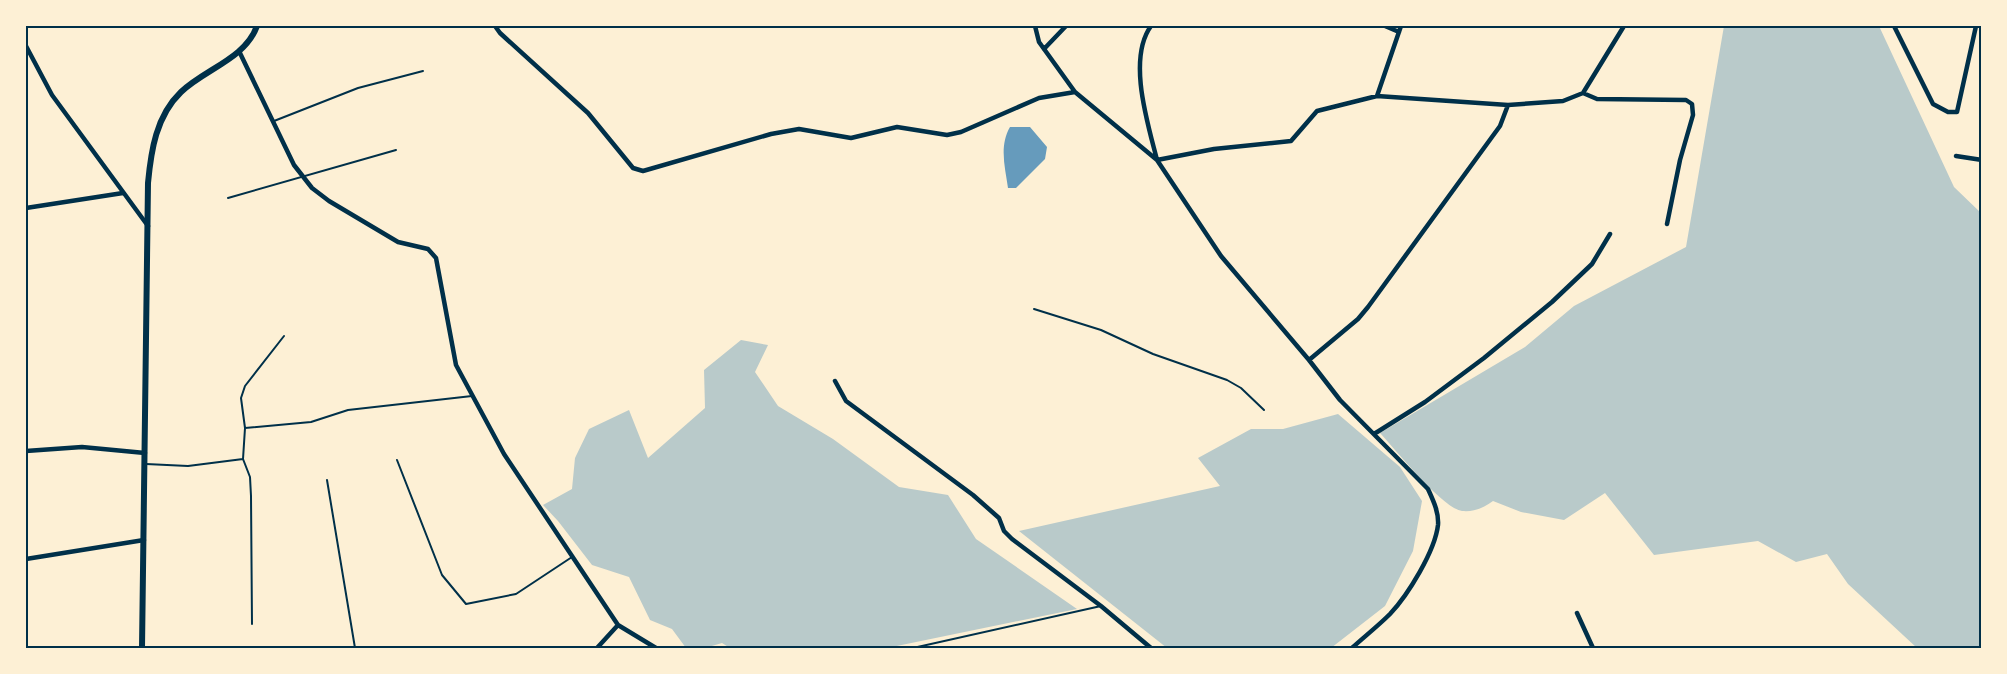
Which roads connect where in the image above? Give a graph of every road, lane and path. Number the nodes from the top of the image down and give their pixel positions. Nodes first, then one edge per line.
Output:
1 (257, 26) edge
2 (495, 26) edge
3 (1035, 26) edge
4 (1066, 26) edge
5 (1151, 26) edge
6 (1385, 26) edge
7 (1401, 26) edge
8 (1624, 26) edge
9 (1894, 26) edge
10 (1976, 26) edge
11 (1399, 32) junction
12 (26, 46) edge
13 (1044, 49) junction
14 (239, 51) junction
15 (423, 71) dead end
16 (1075, 92) junction
17 (1583, 93) junction
18 (1377, 96) junction
19 (1508, 105) junction
20 (274, 121) junction
21 (396, 150) dead end
22 (1956, 156) dead end
23 (1158, 160) junction
24 (1982, 160) edge
25 (302, 176) junction
26 (123, 192) junction
27 (228, 198) dead end
28 (26, 208) edge
29 (1666, 224) dead end
30 (148, 226) junction
31 (1611, 234) dead end
32 (1034, 309) dead end
33 (284, 336) dead end
34 (1309, 360) junction
35 (835, 381) dead end
36 (472, 396) junction
37 (1263, 410) dead end
38 (245, 428) junction
39 (1374, 434) junction
40 (26, 451) edge
41 (145, 453) junction
42 (243, 459) junction
43 (397, 460) dead end
44 (145, 464) junction
45 (327, 480) dead end
46 (144, 540) junction
47 (573, 557) junction
48 (26, 559) edge
49 (1101, 606) junction
50 (1577, 613) dead end
51 (252, 624) dead end
52 (618, 625) junction
53 (142, 648) edge
54 (355, 648) edge
55 (597, 648) edge
56 (656, 648) edge
57 (913, 648) edge
58 (1151, 648) edge
59 (1352, 648) edge
60 (1593, 648) edge

1 - 14 main road
2 - 16 street
3 - 13 street
4 - 13 street
5 - 23 street
6 - 11 street
7 - 11 street
8 - 17 street
9 - 10 street
11 - 18 street
12 - 26 street
13 - 16 street
14 - 20 street
14 - 30 main road
15 - 20 lane
16 - 23 street
17 - 19 street
17 - 29 street
18 - 19 street
18 - 23 street
19 - 34 street
20 - 25 street
21 - 25 lane
22 - 24 street
23 - 34 street
25 - 27 lane
25 - 36 street
26 - 28 street
26 - 30 street
30 - 41 main road
31 - 39 street
32 - 37 lane
33 - 38 lane
34 - 39 street
35 - 49 street
36 - 38 lane
36 - 47 street
38 - 42 lane
39 - 59 street
40 - 41 street
41 - 44 main road
42 - 44 lane
42 - 51 lane
43 - 47 lane
44 - 46 main road
45 - 54 lane
46 - 48 street
46 - 53 main road
47 - 52 street
49 - 57 lane
49 - 58 street
50 - 60 street
52 - 55 street
52 - 56 street

